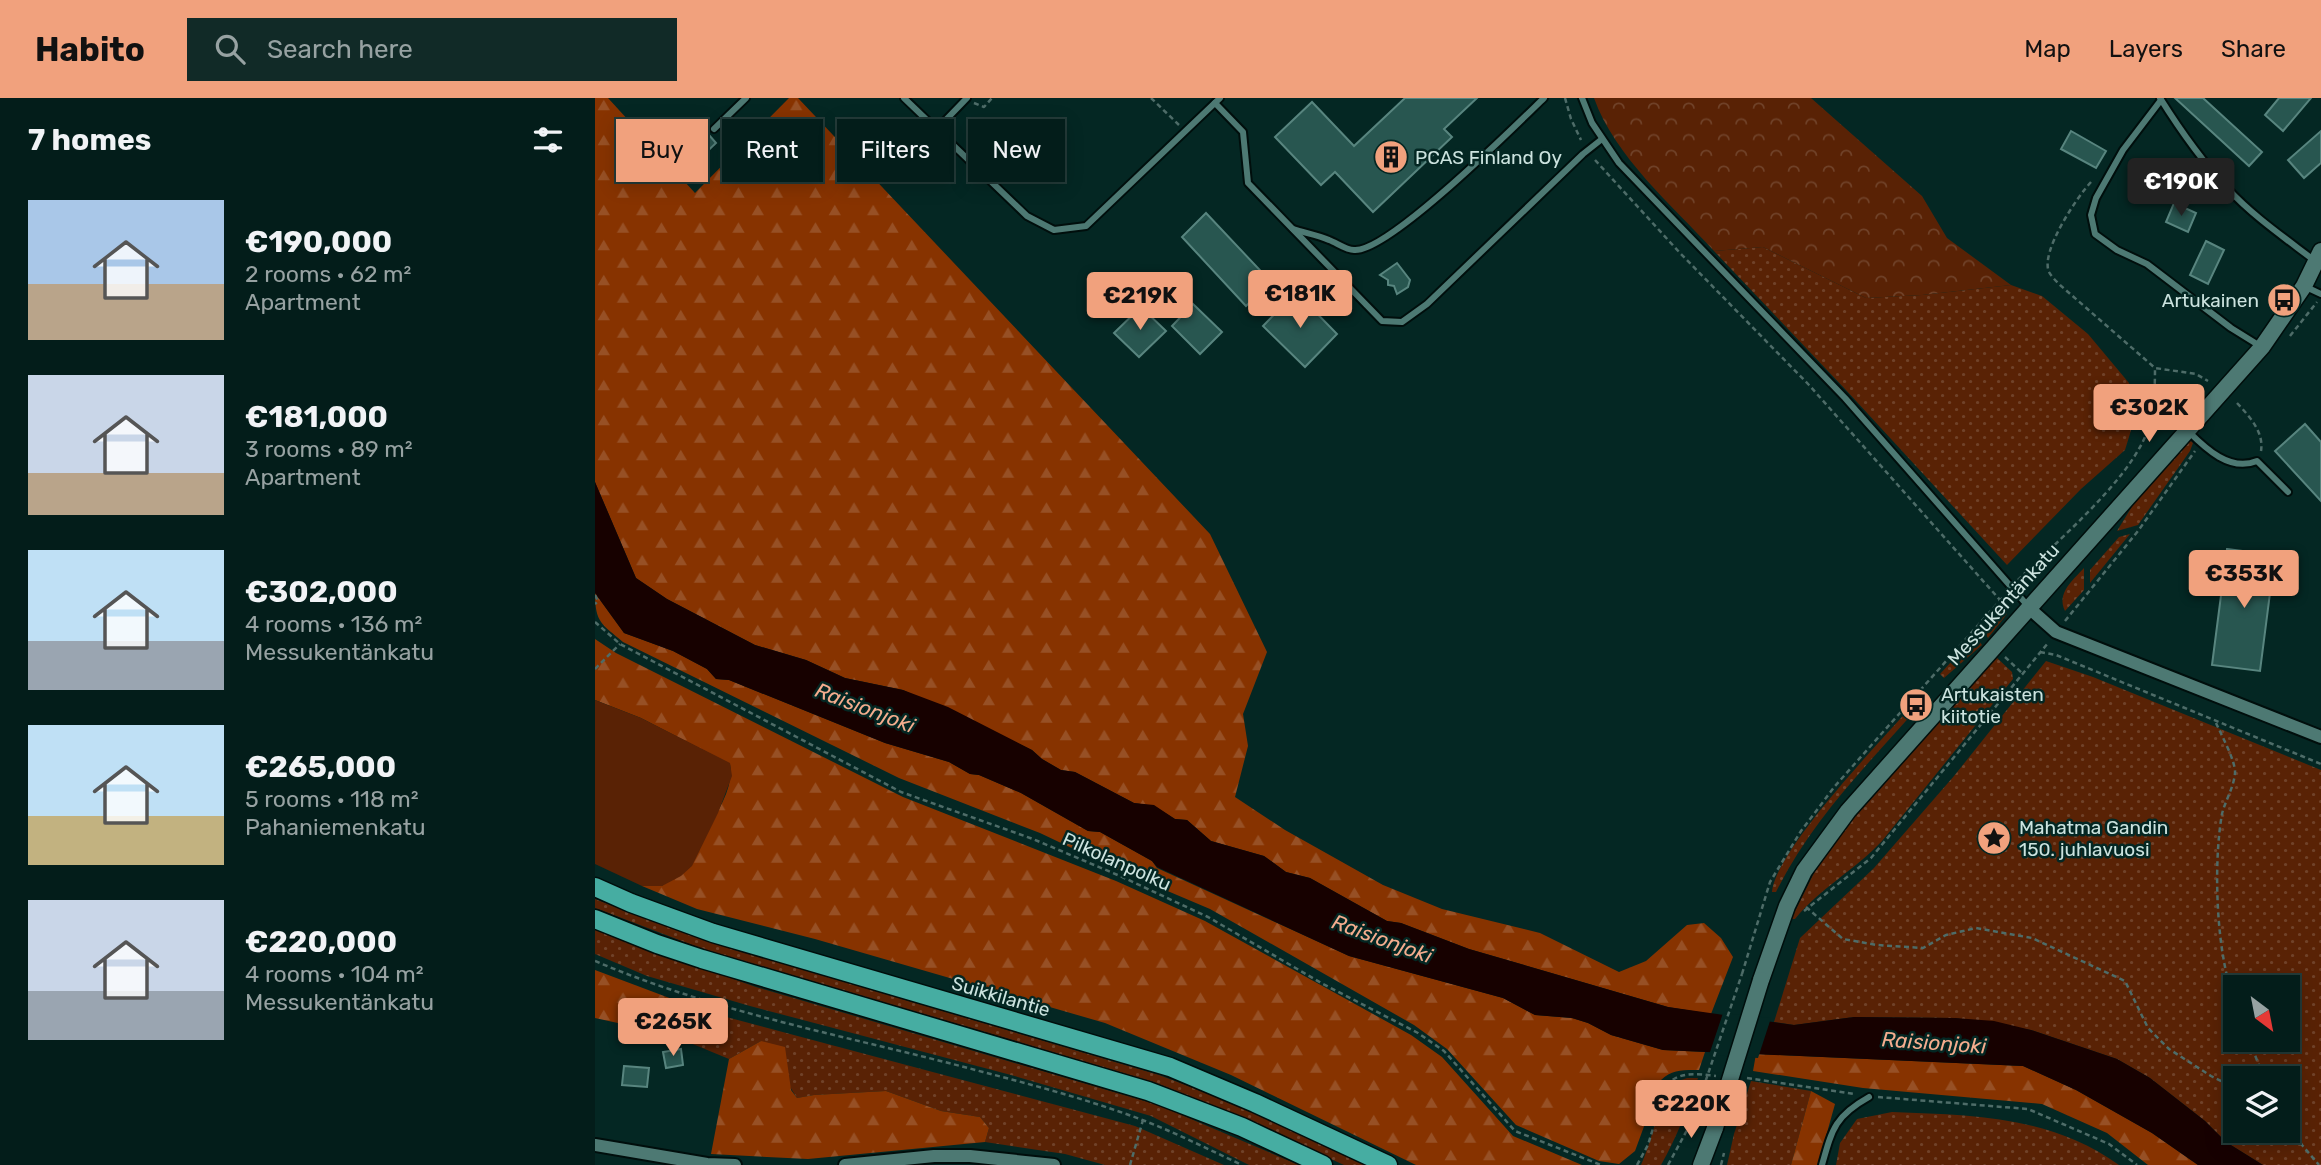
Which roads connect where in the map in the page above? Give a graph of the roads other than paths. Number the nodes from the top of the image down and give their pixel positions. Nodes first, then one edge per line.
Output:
1 (745, 98) edge
2 (904, 98) edge
3 (967, 98) edge
4 (1544, 98) edge
5 (1582, 98) edge
6 (2161, 99) edge
7 (1218, 101) edge
8 (926, 119) edge
9 (947, 119) edge
10 (713, 129) dead end
11 (1602, 139) junction
12 (954, 145) edge
13 (1291, 229) junction
14 (2319, 257) edge
15 (2304, 286) junction
16 (2321, 294) edge
17 (2262, 347) junction
18 (2187, 430) junction
19 (2288, 492) dead end
20 (2029, 608) junction
21 (2321, 737) edge
22 (595, 887) edge
23 (595, 919) edge
24 (1869, 1097) dead end
25 (595, 1145) edge
26 (735, 1165) edge
27 (845, 1165) edge
28 (1054, 1165) edge
29 (1323, 1165) edge
30 (1388, 1165) edge
31 (1701, 1165) edge
32 (1822, 1165) edge

1 - 10 lane
2 - 8 lane
3 - 9 lane
4 - 13 lane
5 - 11 lane
6 - 14 lane
6 - 17 lane
7 - 12 lane
7 - 13 lane
11 - 13 lane
11 - 20 lane
14 - 15 street, Messukentänkatu
15 - 16 lane
15 - 17 street, Messukentänkatu
17 - 18 street, Messukentänkatu
18 - 19 lane
18 - 20 street, Messukentänkatu
20 - 21 street
20 - 31 street, Messukentänkatu, bridge
22 - 30 main road, Suikkilantie
23 - 29 main road
24 - 32 lane
25 - 26 street
27 - 28 street

